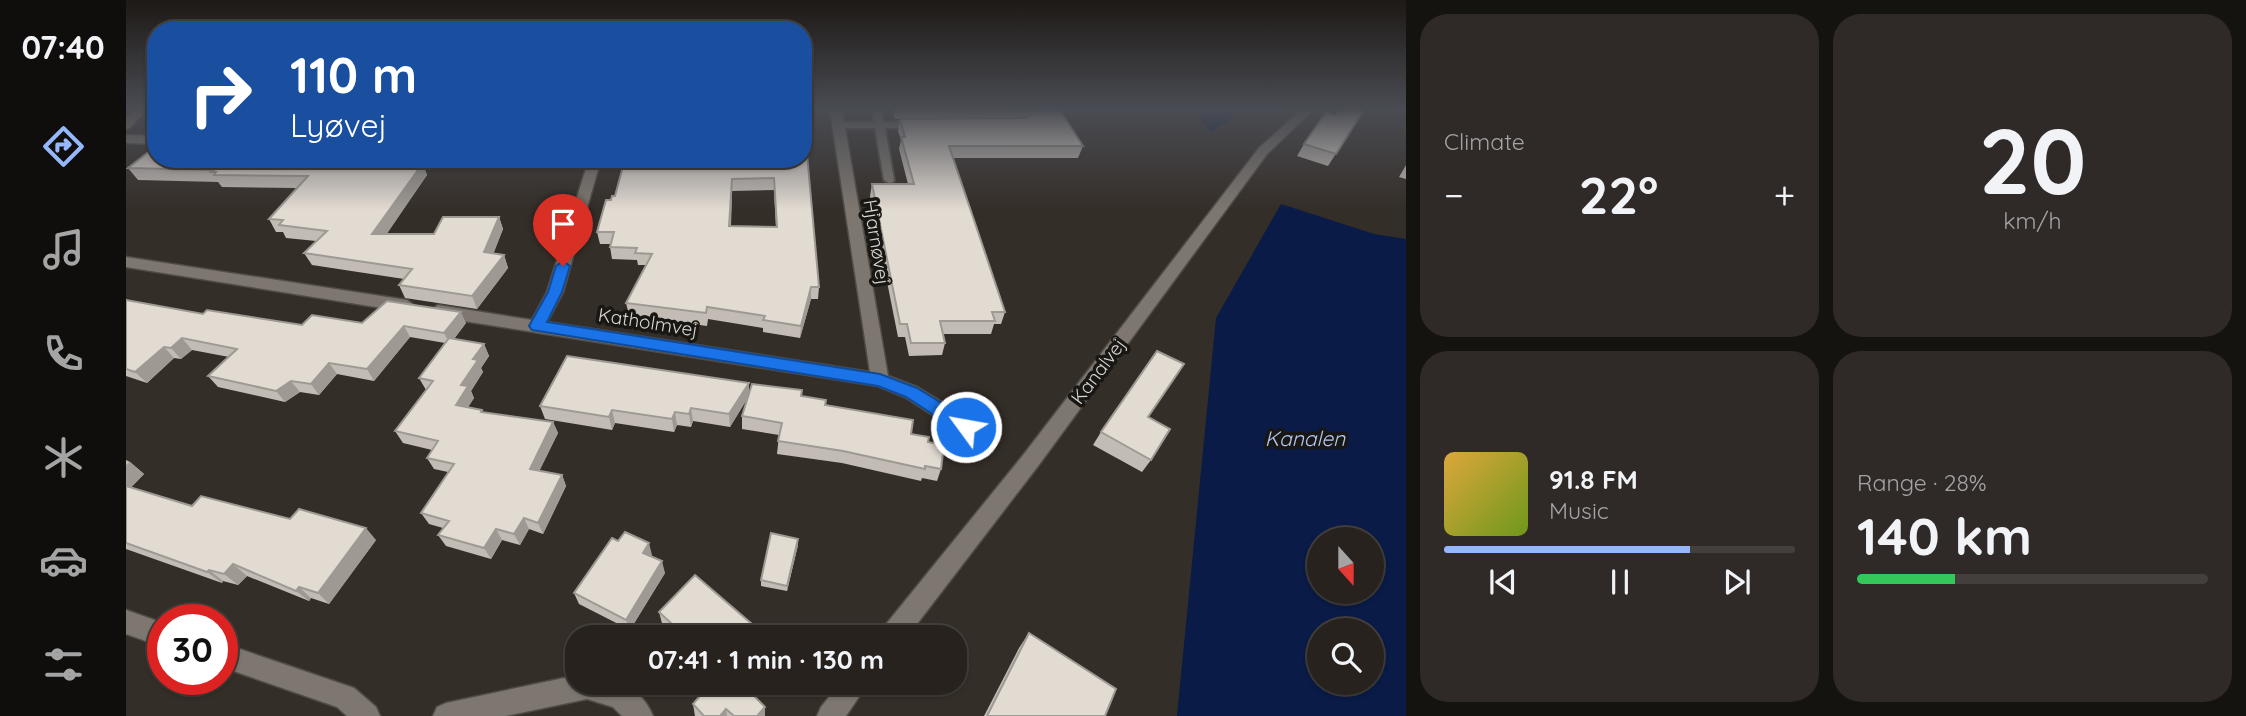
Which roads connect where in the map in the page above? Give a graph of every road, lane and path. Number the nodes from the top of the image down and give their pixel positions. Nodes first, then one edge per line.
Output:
1 (841, 143) edge
2 (882, 143) edge
3 (1272, 143) edge
4 (592, 168) edge
5 (889, 180) dead end
6 (126, 262) edge
7 (537, 326) junction
8 (880, 380) junction
9 (984, 438) dead end
10 (126, 622) edge
11 (901, 625) edge
12 (147, 629) edge
13 (238, 660) edge
14 (847, 695) edge
15 (367, 716) edge
16 (446, 716) edge
17 (640, 716) edge
18 (830, 716) edge

1 - 8 street, Hjarnøvej
2 - 5 lane
3 - 11 street, Kanalvej
4 - 7 street
6 - 7 street, Katholmvej
7 - 8 street, Katholmvej
8 - 9 street, Katholmvej
10 - 12 street
13 - 15 street
14 - 18 street
16 - 17 street

